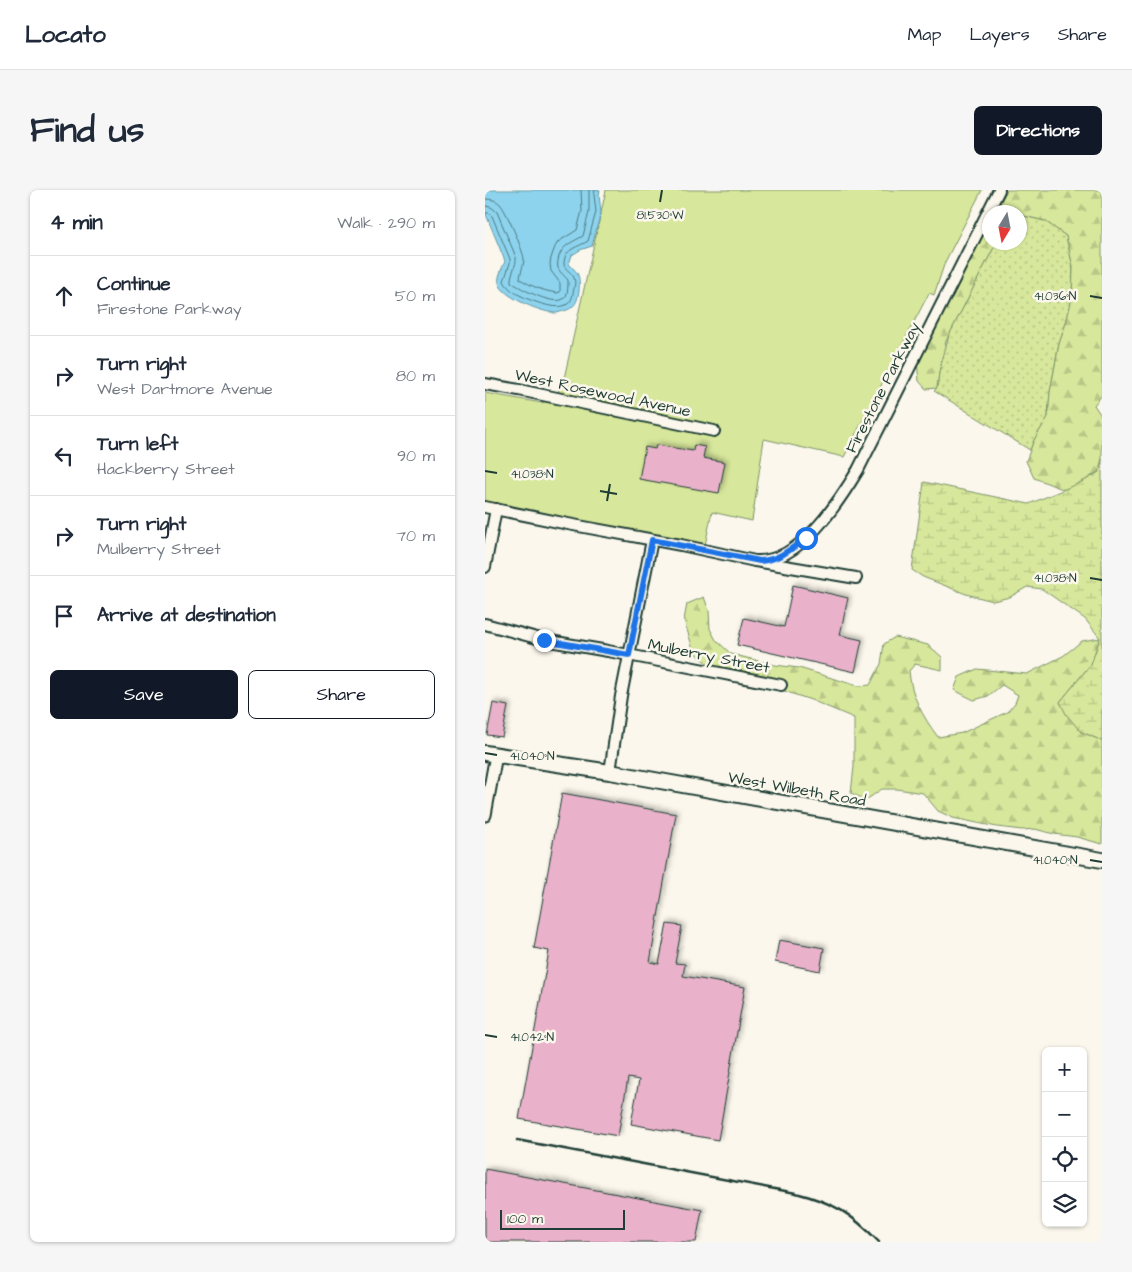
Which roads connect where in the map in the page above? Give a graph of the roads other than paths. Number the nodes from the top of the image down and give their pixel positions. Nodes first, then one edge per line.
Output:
1 (999, 190) edge
2 (485, 384) edge
3 (714, 431) dead end
4 (485, 507) edge
5 (496, 509) junction
6 (652, 540) junction
7 (755, 561) junction
8 (485, 566) edge
9 (856, 578) dead end
10 (485, 624) edge
11 (629, 655) junction
12 (781, 685) dead end
13 (491, 754) edge
14 (610, 772) junction
15 (485, 815) edge
16 (1102, 860) edge

1 - 7 street, Firestone Parkway
2 - 3 street, West Rosewood Avenue
4 - 5 street
5 - 6 street
5 - 8 street
6 - 7 street
6 - 11 street
7 - 9 street
10 - 11 street, Mulberry Street
11 - 12 street, Mulberry Street
11 - 14 street
13 - 14 main road, West Wilbeth Road
13 - 15 street
14 - 16 main road, West Wilbeth Road

